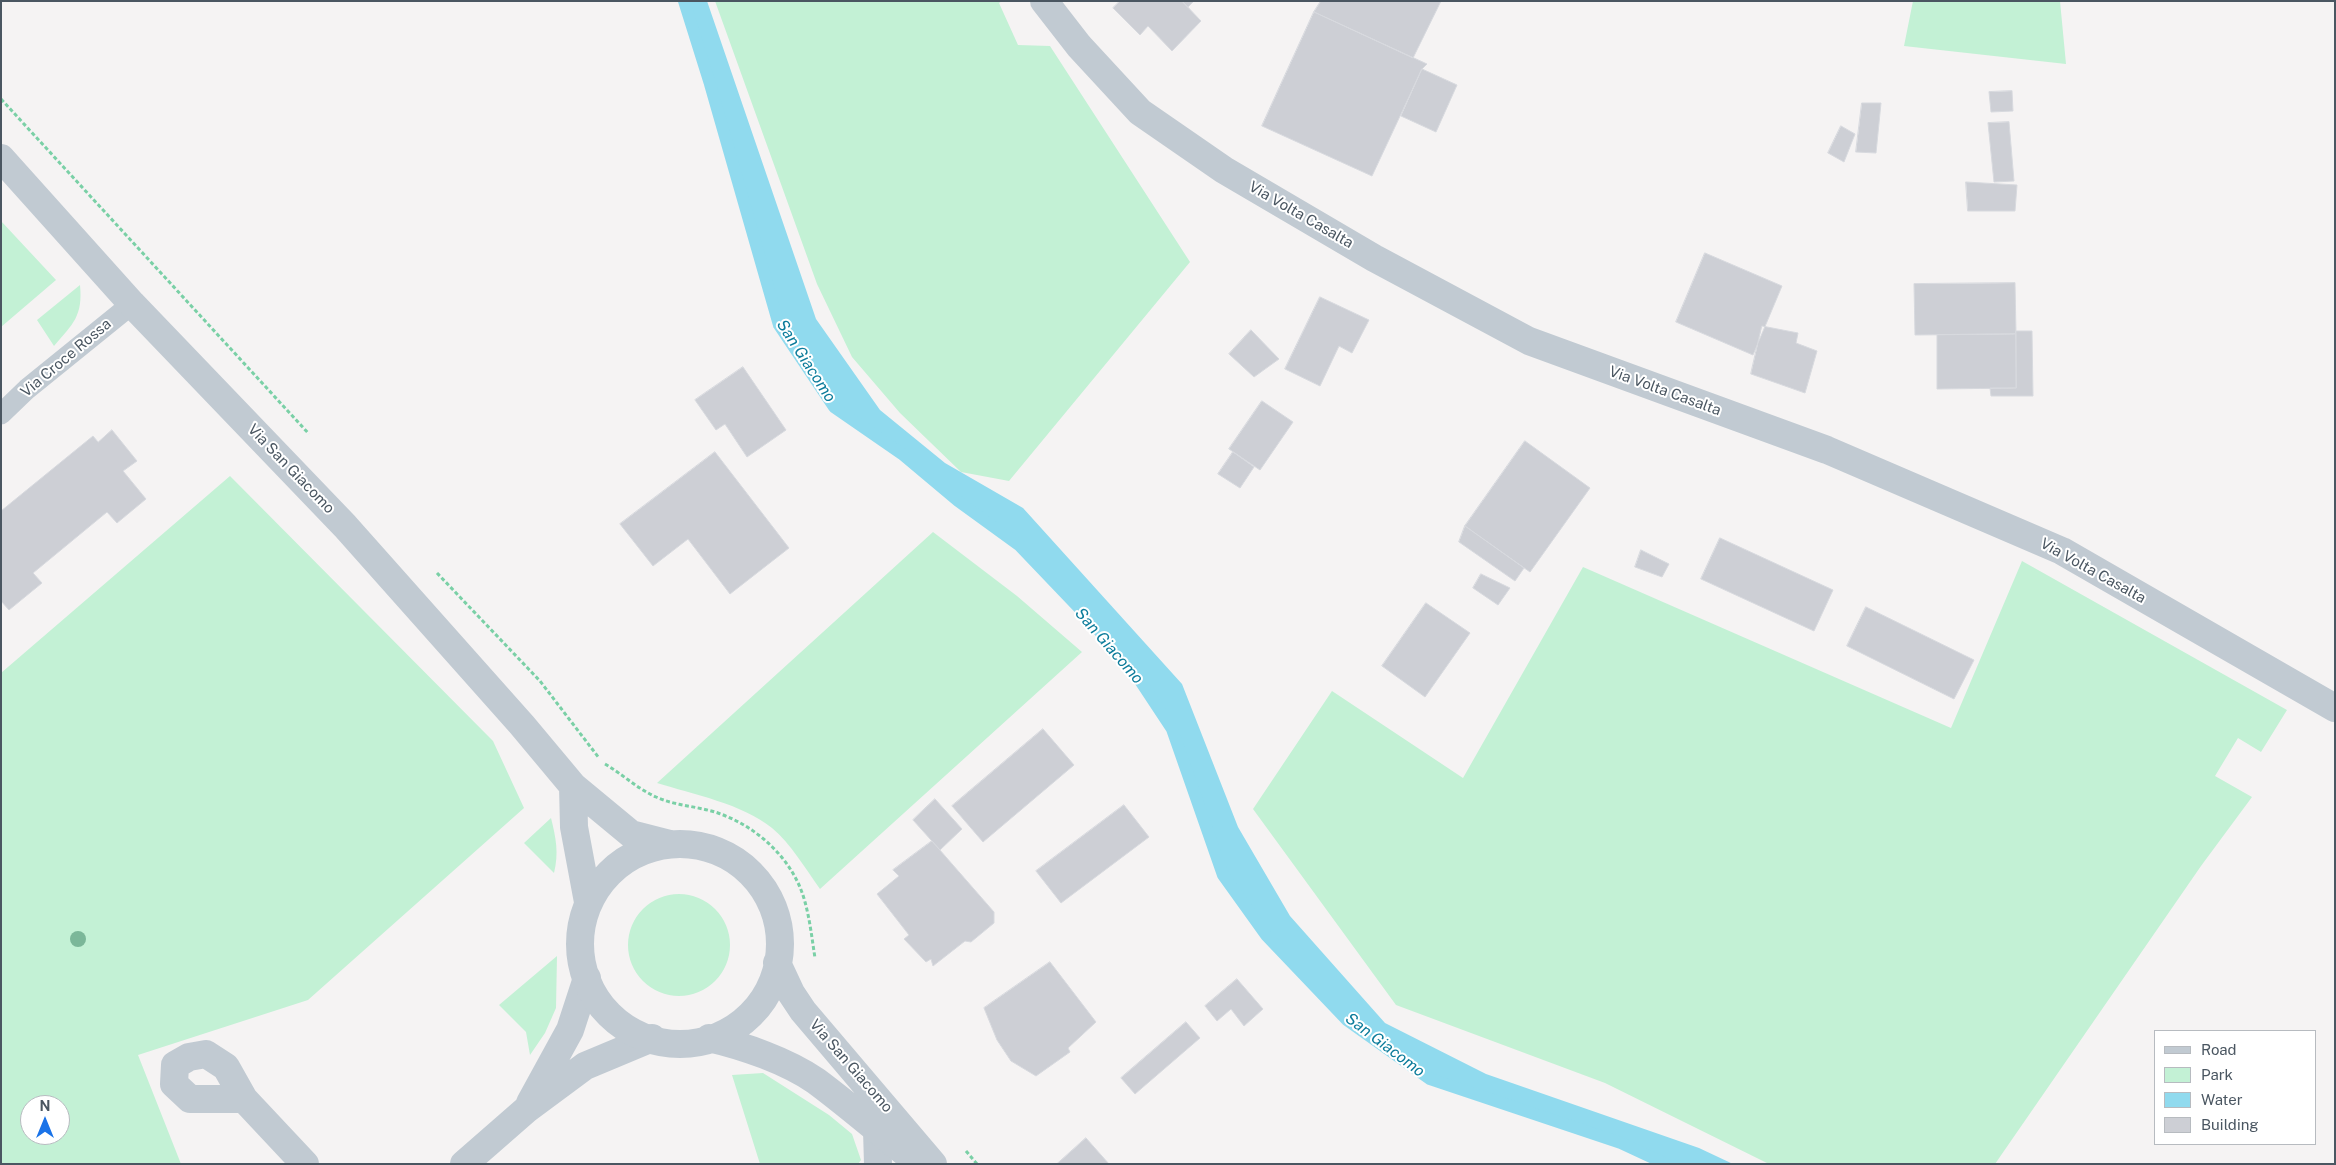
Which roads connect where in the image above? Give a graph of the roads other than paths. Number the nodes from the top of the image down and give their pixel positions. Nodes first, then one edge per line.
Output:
1 (1044, 1) edge
2 (1, 158) edge
3 (132, 304) junction
4 (1, 414) edge
5 (2335, 708) edge
6 (573, 786) junction
7 (670, 844) junction
8 (588, 902) junction
9 (778, 963) junction
10 (587, 978) junction
11 (652, 1038) junction
12 (710, 1038) junction
13 (244, 1099) dead end
14 (527, 1109) junction
15 (877, 1130) junction
16 (305, 1164) edge
17 (464, 1164) edge
18 (878, 1164) edge
19 (919, 1164) edge
20 (933, 1164) edge

1 - 5 street, Via Volta Casalta
2 - 3 street, Via San Giacomo
3 - 4 lane, Via Croce Rossa
3 - 6 street, Via San Giacomo
6 - 7 street, Via San Giacomo
6 - 8 street
7 - 8 street
7 - 9 street
8 - 10 street
9 - 12 street
9 - 20 street, Via San Giacomo
10 - 11 street
10 - 14 street
11 - 12 street
11 - 14 street
12 - 15 street, Via San Giacomo
13 - 16 street
14 - 17 street
15 - 18 street
15 - 19 street, Via San Giacomo

